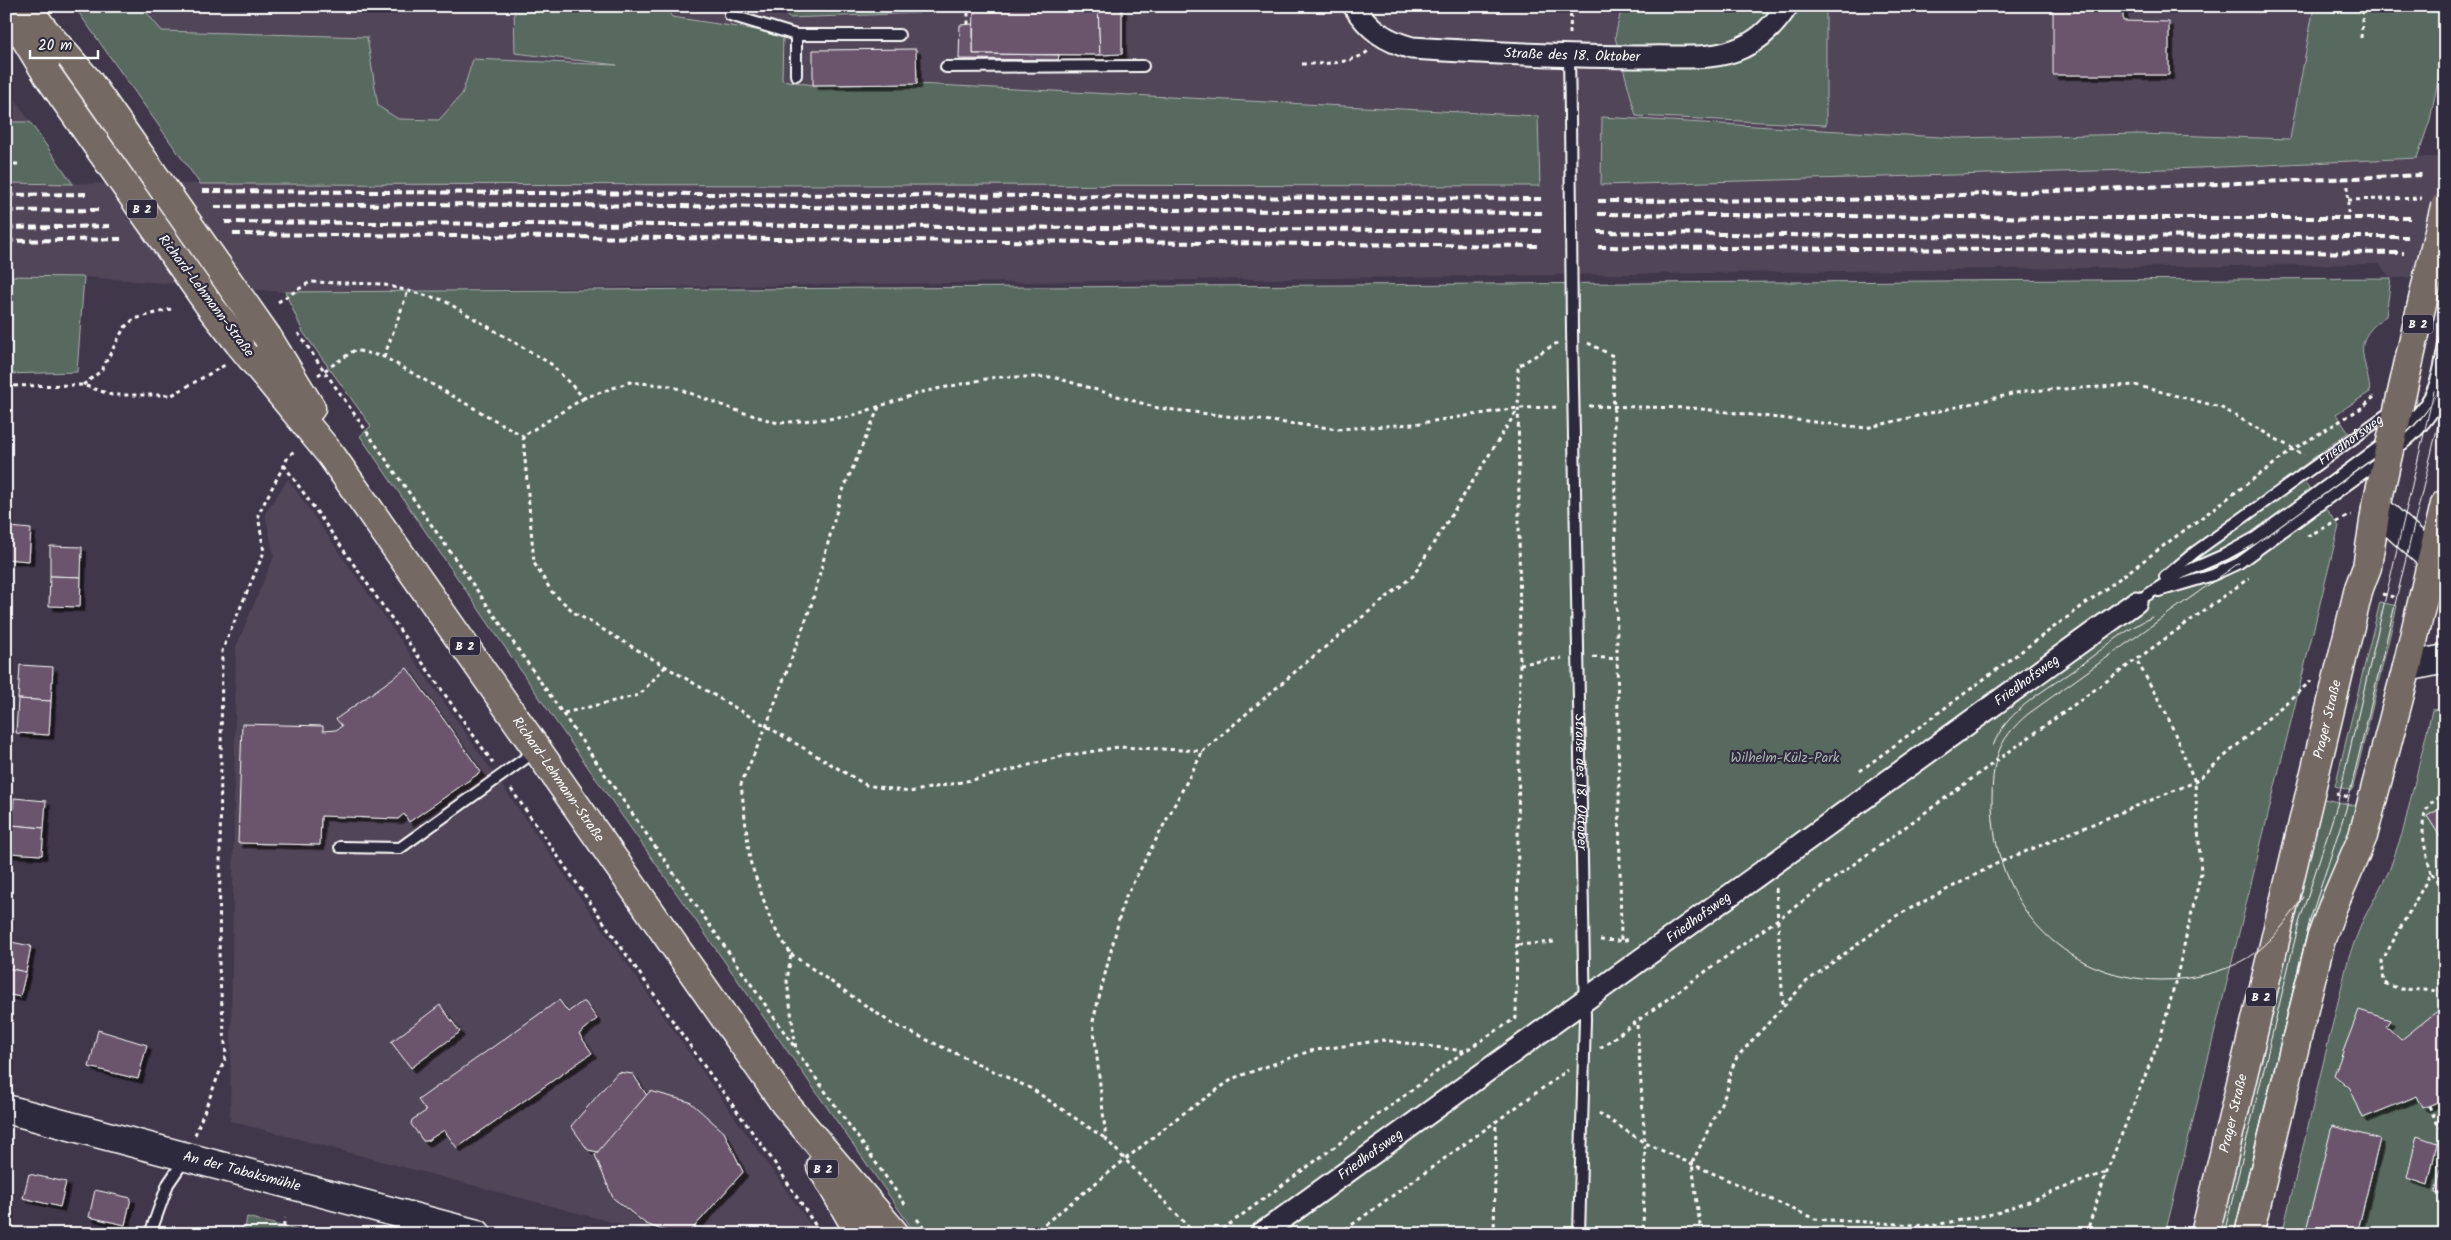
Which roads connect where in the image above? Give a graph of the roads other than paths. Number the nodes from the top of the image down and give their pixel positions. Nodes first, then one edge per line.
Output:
1 (730, 6) edge
2 (1354, 6) edge
3 (1787, 6) edge
4 (14, 18) edge
5 (796, 35) junction
6 (899, 35) dead end
7 (1569, 57) junction
8 (1142, 66) dead end
9 (946, 67) dead end
10 (796, 75) dead end
11 (2445, 206) edge
12 (2445, 339) edge
13 (252, 344) junction
14 (2445, 388) edge
15 (2388, 400) junction
16 (2390, 446) junction
17 (331, 455) junction
18 (2445, 504) edge
19 (2364, 511) junction
20 (2438, 564) edge
21 (2136, 602) junction
22 (2445, 659) edge
23 (2407, 667) junction
24 (538, 750) junction
25 (340, 847) dead end
26 (1585, 1000) junction
27 (785, 1104) junction
28 (6, 1109) edge
29 (185, 1158) junction
30 (150, 1234) edge
31 (477, 1234) edge
32 (860, 1234) edge
33 (876, 1234) edge
34 (895, 1234) edge
35 (1261, 1234) edge
36 (1579, 1234) edge
37 (2205, 1234) edge
38 (2249, 1234) edge

1 - 5 lane
2 - 7 street, Straße des 18. Oktober
3 - 7 street, Straße des 18. Oktober
4 - 13 main road, Richard-Lehmann-Straße / B 2, bridge
4 - 13 main road, Richard-Lehmann-Straße / B 2, bridge
5 - 6 lane
5 - 10 lane
7 - 26 lane, Straße des 18. Oktober, bridge
8 - 9 lane
11 - 15 main road, Prager Straße / B 2, bridge
12 - 16 lane
13 - 17 main road, Richard-Lehmann-Straße / B 2
13 - 17 main road, Richard-Lehmann-Straße / B 2
14 - 16 lane
15 - 16 main road, Prager Straße / B 2
15 - 21 lane, Friedhofsweg
16 - 19 main road, Prager Straße / B 2
16 - 21 lane, Friedhofsweg
16 - 21 lane, Friedhofsweg
17 - 24 main road, Richard-Lehmann-Straße / B 2
18 - 20 main road
19 - 20 main road
19 - 37 main road, Prager Straße / B 2
20 - 23 main road
21 - 26 street, Friedhofsweg
22 - 23 main road
23 - 38 main road
24 - 25 lane
24 - 27 main road, Richard-Lehmann-Straße / B 2
26 - 35 street, Friedhofsweg
26 - 36 lane, Straße des 18. Oktober
27 - 32 main road, Richard-Lehmann-Straße / B 2
27 - 33 lane
27 - 34 main road, Richard-Lehmann-Straße / B 2
28 - 29 main road, An der Tabaksmühle
29 - 30 lane
29 - 31 main road, An der Tabaksmühle

